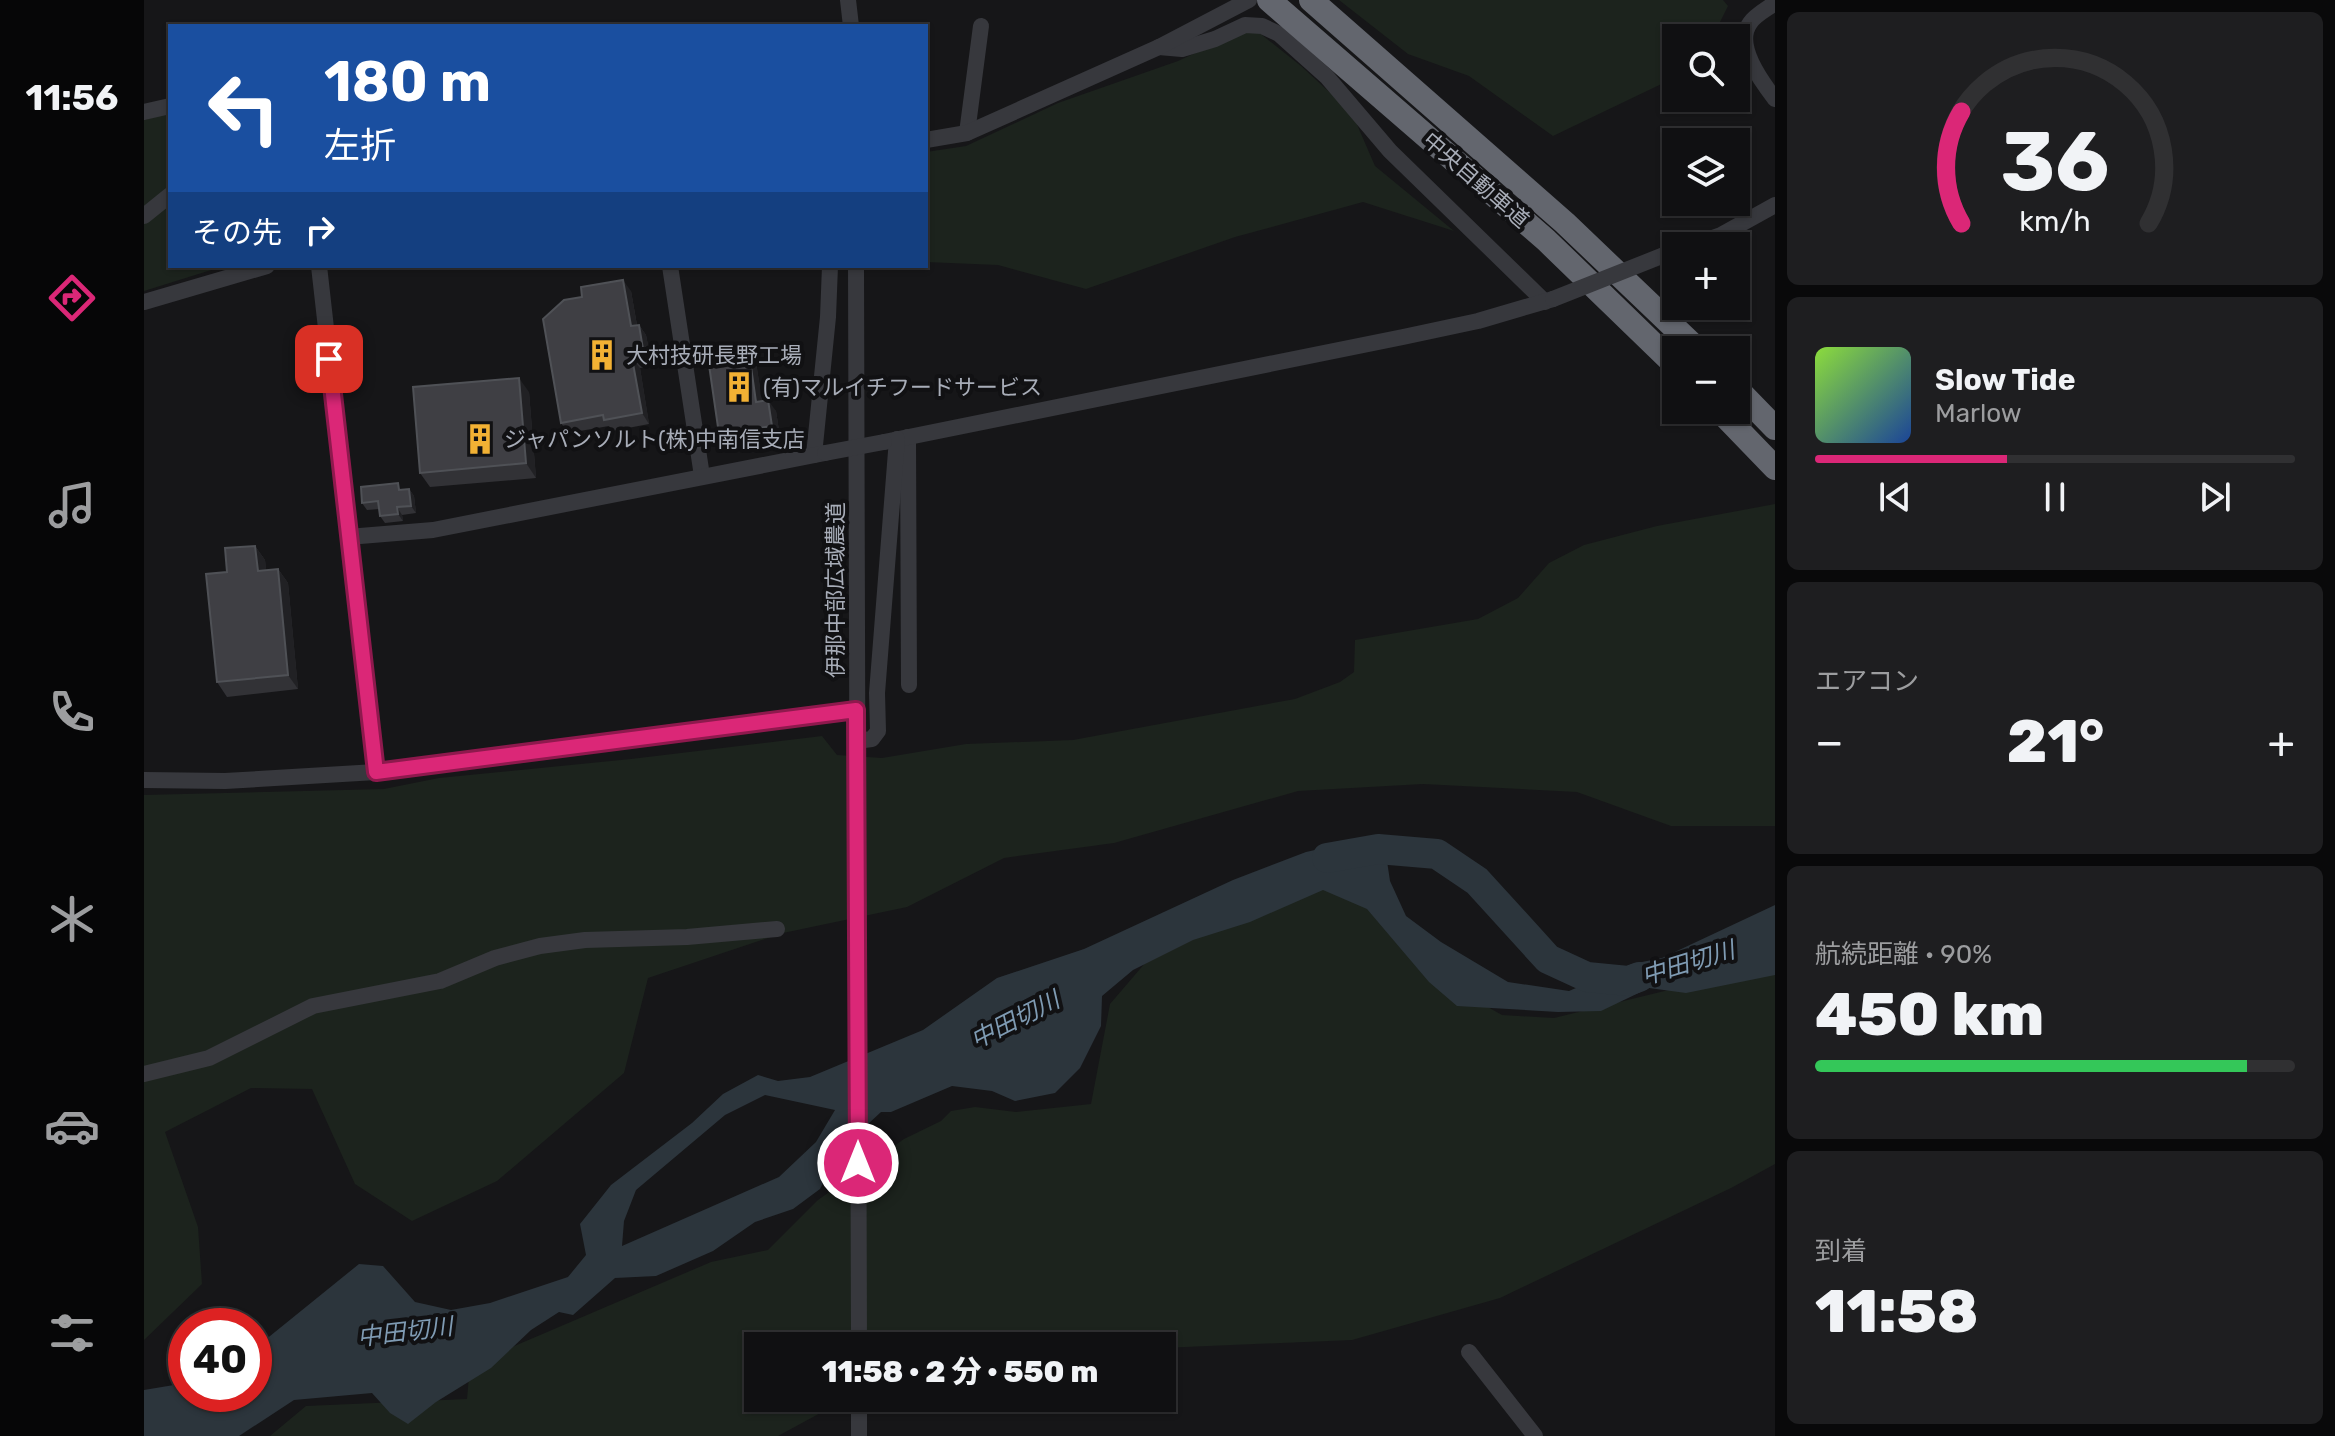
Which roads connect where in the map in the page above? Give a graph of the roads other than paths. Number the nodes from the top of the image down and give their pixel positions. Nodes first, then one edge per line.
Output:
1 (848, 0) edge
2 (1249, 0) edge
3 (1269, 0) edge
4 (1311, 0) edge
5 (1775, 3) edge
6 (851, 24) edge
7 (981, 26) dead end
8 (1159, 47) junction
9 (1775, 99) edge
10 (168, 106) edge
11 (144, 112) edge
12 (967, 133) junction
13 (928, 140) edge
14 (168, 197) edge
15 (1775, 205) edge
16 (144, 216) edge
17 (1726, 232) edge
18 (1662, 256) edge
19 (260, 268) edge
20 (319, 268) edge
21 (670, 268) edge
22 (830, 268) edge
23 (856, 268) edge
24 (1549, 300) junction
25 (144, 302) edge
26 (1683, 336) edge
27 (1662, 352) edge
28 (1750, 402) edge
29 (1733, 424) edge
30 (1775, 428) edge
31 (896, 439) junction
32 (820, 454) junction
33 (1775, 468) edge
34 (702, 476) junction
35 (348, 537) junction
36 (909, 685) dead end
37 (856, 710) junction
38 (856, 741) junction
39 (376, 772) junction
40 (144, 780) edge
41 (777, 929) dead end
42 (144, 1074) edge
43 (859, 1332) edge
44 (1469, 1352) dead end
45 (859, 1412) edge
46 (859, 1436) edge
47 (1535, 1436) edge

1 - 6 street
2 - 8 street
3 - 27 highway, 中央自動車道
4 - 26 highway, 中央自動車道
5 - 9 street
7 - 12 street
8 - 12 street
8 - 24 street
10 - 11 street
12 - 13 street
14 - 16 street
15 - 17 street
18 - 24 street, bridge
19 - 25 street
20 - 35 street
21 - 34 street
22 - 32 street
23 - 37 street, 伊那中部広域農道
24 - 31 street
28 - 30 highway
29 - 33 highway
31 - 32 street, bridge
31 - 36 street
31 - 38 street
32 - 34 street
34 - 35 street
35 - 39 street
37 - 38 street, 伊那中部広域農道
37 - 39 street
38 - 43 street, 伊那中部広域農道
39 - 40 street
41 - 42 street
44 - 47 street
45 - 46 street

